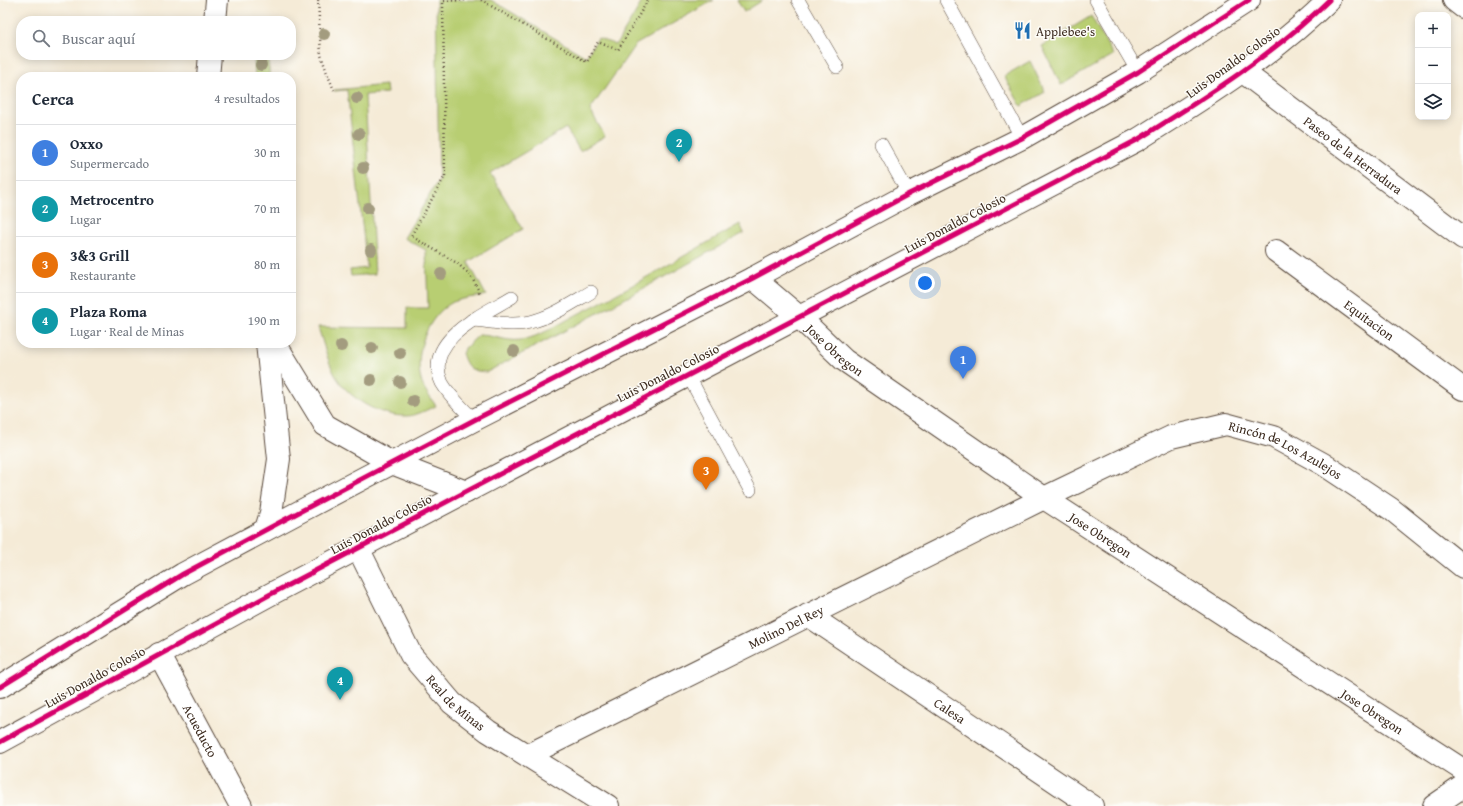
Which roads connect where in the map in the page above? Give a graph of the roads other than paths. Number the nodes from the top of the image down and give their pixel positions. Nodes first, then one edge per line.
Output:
1 (217, 0) edge
2 (798, 0) edge
3 (946, 0) edge
4 (1096, 0) edge
5 (1249, 0) edge
6 (1329, 0) edge
7 (1454, 0) edge
8 (1463, 7) edge
9 (215, 16) edge
10 (210, 60) edge
11 (837, 67) dead end
12 (208, 72) edge
13 (1138, 72) junction
14 (1243, 72) junction
15 (1022, 138) junction
16 (881, 144) dead end
17 (909, 194) junction
18 (1463, 238) edge
19 (1276, 251) dead end
20 (753, 278) junction
21 (591, 292) dead end
22 (512, 297) dead end
23 (799, 317) junction
24 (472, 320) junction
25 (268, 348) edge
26 (278, 348) edge
27 (688, 375) junction
28 (1463, 389) edge
29 (474, 420) junction
30 (392, 463) junction
31 (750, 490) dead end
32 (466, 492) junction
33 (1044, 498) junction
34 (266, 529) junction
35 (358, 548) junction
36 (1463, 567) edge
37 (808, 615) junction
38 (159, 654) junction
39 (0, 687) edge
40 (0, 742) edge
41 (528, 755) junction
42 (1463, 770) edge
43 (1463, 786) edge
44 (241, 806) edge
45 (608, 806) edge
46 (1092, 806) edge
47 (1434, 806) edge

1 - 9 street
2 - 11 lane
3 - 15 lane
4 - 13 lane
5 - 13 street
6 - 14 street, Luis Donaldo Colosio
7 - 8 street
10 - 12 street
13 - 15 street
14 - 18 street, Paseo de la Herradura
14 - 23 street, Luis Donaldo Colosio
15 - 17 street
16 - 17 lane
17 - 20 street
19 - 28 street, Equitacion
20 - 23 street, Jose Obregon
20 - 29 street
21 - 24 lane
22 - 24 lane
23 - 27 street, Luis Donaldo Colosio
23 - 33 street, Jose Obregon
24 - 29 lane
25 - 34 street
26 - 30 street
27 - 31 lane
27 - 32 street, Luis Donaldo Colosio
29 - 30 street
30 - 32 street
30 - 34 street
32 - 35 street, Luis Donaldo Colosio
33 - 36 street, Rincón de Los Azulejos
33 - 37 street, Molino Del Rey
33 - 42 street, Jose Obregon
34 - 39 street
35 - 38 street, Luis Donaldo Colosio
35 - 41 street, Real de Minas
37 - 41 street, Molino Del Rey
37 - 46 street, Calesa
38 - 40 street, Luis Donaldo Colosio
38 - 44 street, Acueducto
41 - 45 street, Real de Minas
43 - 47 street

